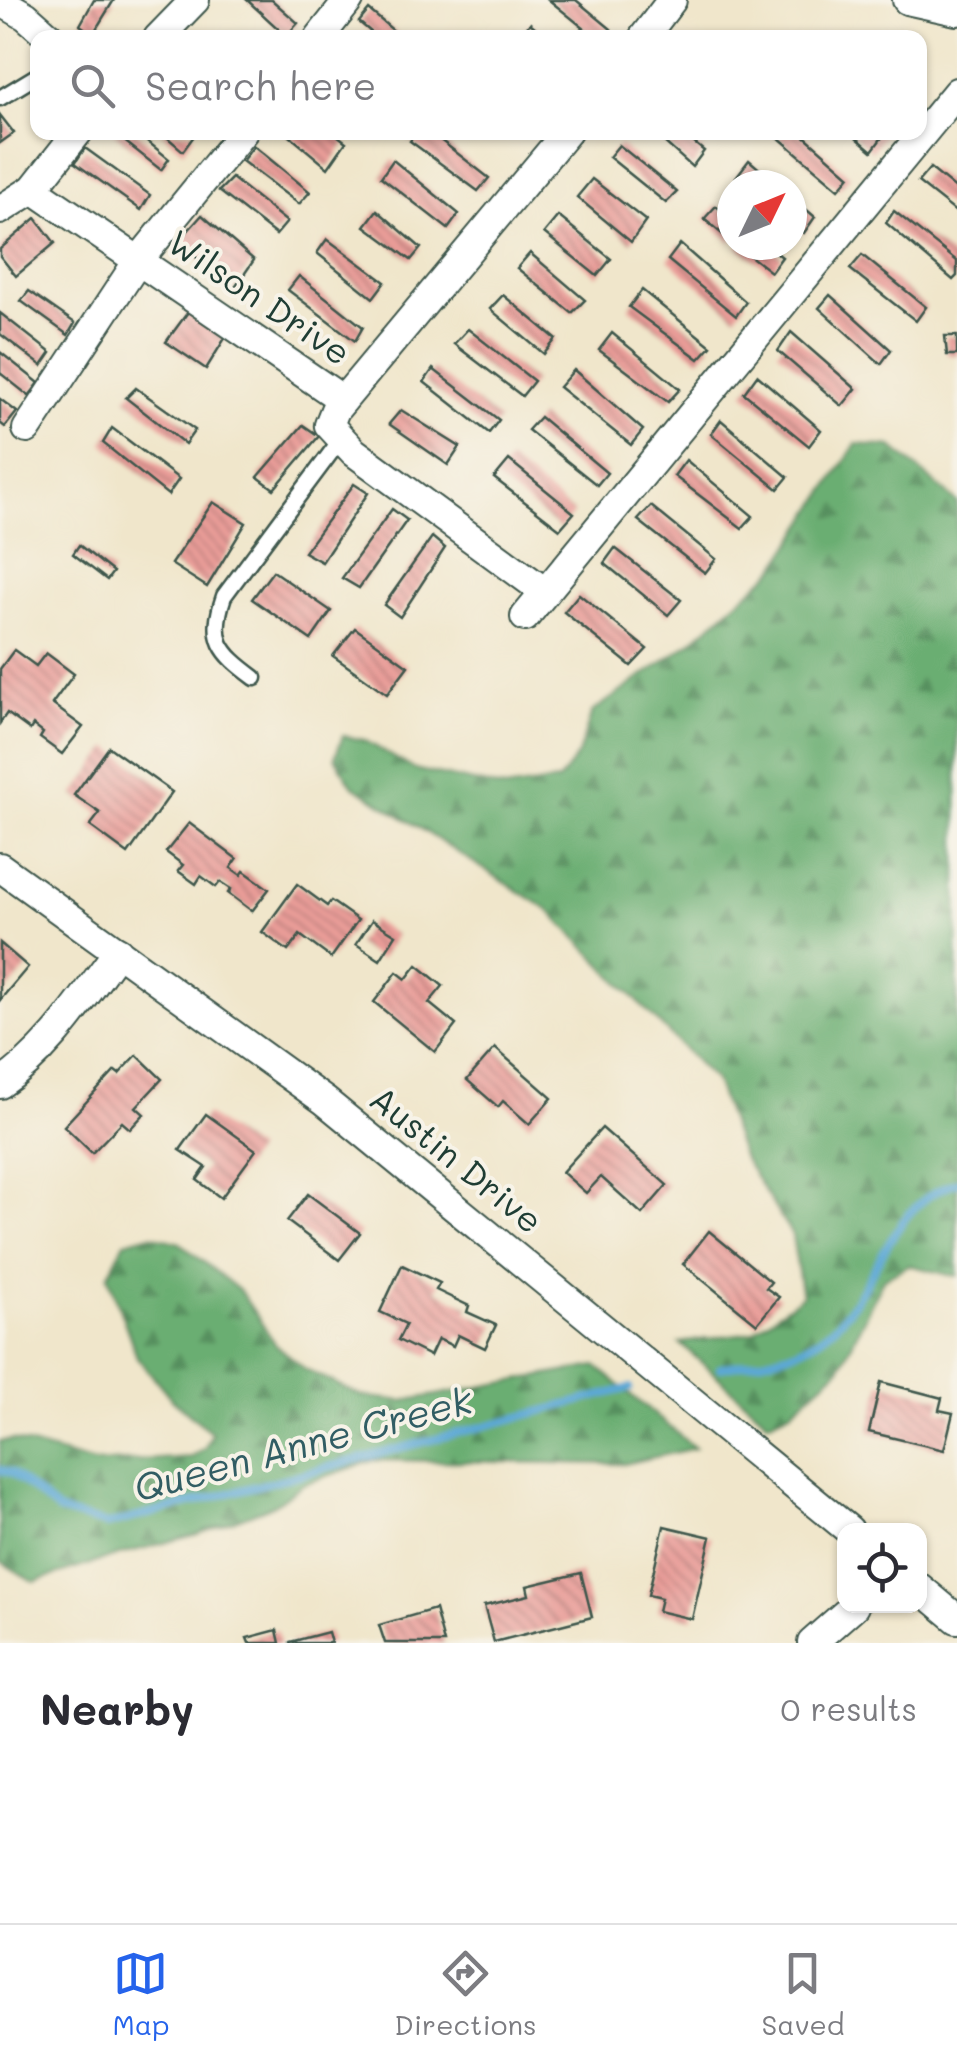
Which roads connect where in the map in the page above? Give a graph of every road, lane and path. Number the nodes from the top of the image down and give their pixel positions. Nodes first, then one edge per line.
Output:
1 (195, 0) edge
2 (349, 0) edge
3 (672, 0) edge
4 (908, 0) edge
5 (0, 1) edge
6 (957, 11) edge
7 (42, 30) edge
8 (166, 30) edge
9 (325, 30) edge
10 (648, 30) edge
11 (30, 80) edge
12 (957, 92) edge
13 (0, 98) edge
14 (927, 128) edge
15 (72, 140) edge
16 (236, 140) edge
17 (559, 140) edge
18 (917, 140) edge
19 (33, 190) junction
20 (0, 210) edge
21 (138, 261) junction
22 (343, 400) junction
23 (28, 430) dead end
24 (341, 439) junction
25 (545, 592) junction
26 (525, 617) dead end
27 (255, 678) dead end
28 (0, 867) edge
29 (118, 952) junction
30 (0, 1084) edge
31 (840, 1523) edge
32 (927, 1594) edge
33 (846, 1613) edge
34 (957, 1619) edge
35 (812, 1643) edge

1 - 8 street
2 - 9 street
3 - 10 street
4 - 6 street
5 - 7 street
11 - 13 lane
12 - 14 street
15 - 19 street
16 - 21 street
17 - 22 street
18 - 25 street
19 - 20 street
19 - 21 street, Wilson Drive
21 - 22 street, Wilson Drive
21 - 23 street
22 - 24 street, Wilson Drive
24 - 25 street
24 - 27 lane
25 - 26 street
28 - 29 street, Austin Drive
29 - 30 street
29 - 31 street, Austin Drive
32 - 34 street
33 - 35 street

